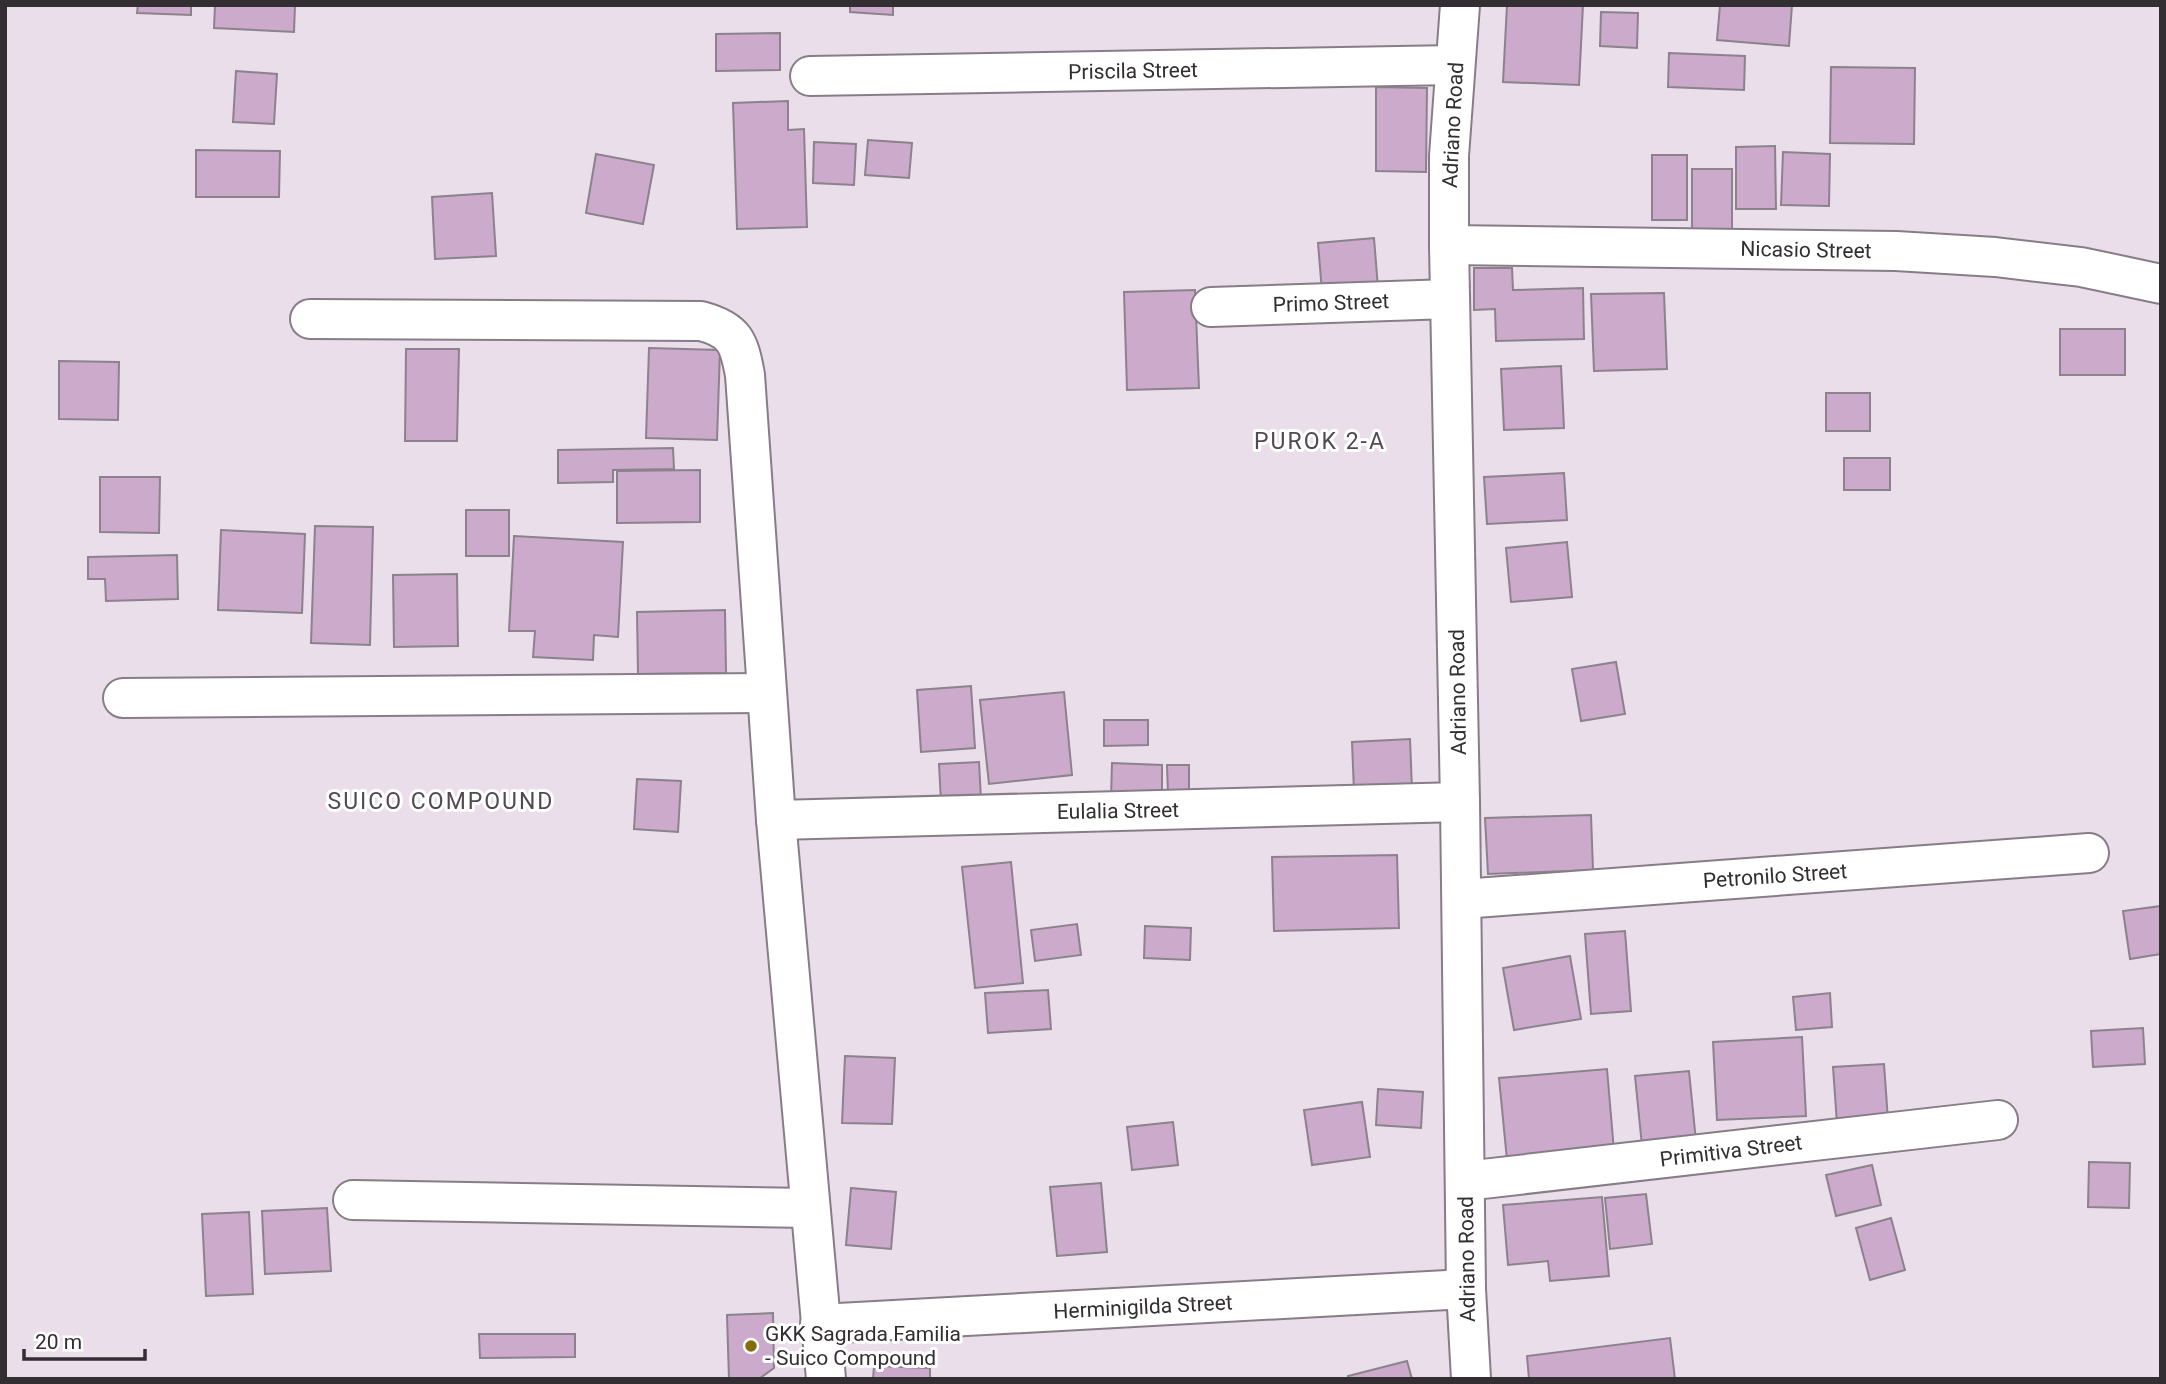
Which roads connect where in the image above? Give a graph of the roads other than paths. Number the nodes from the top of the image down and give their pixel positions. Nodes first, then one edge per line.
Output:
1 (1460, 5) edge
2 (1455, 65) junction
3 (810, 76) dead end
4 (1449, 244) junction
5 (2161, 284) edge
6 (1450, 299) junction
7 (1211, 307) dead end
8 (310, 319) dead end
9 (767, 693) junction
10 (123, 698) dead end
11 (1460, 802) junction
12 (776, 820) junction
13 (2089, 853) dead end
14 (1462, 899) junction
15 (1998, 1120) dead end
16 (1465, 1181) junction
17 (353, 1200) dead end
18 (809, 1208) junction
19 (1466, 1289) junction
20 (820, 1325) junction
21 (826, 1379) edge
22 (1471, 1379) edge

1 - 2 street, Adriano Road
2 - 3 street, Priscila Street
2 - 4 street, Adriano Road
4 - 5 street, Nicasio Street
4 - 6 street, Adriano Road
6 - 7 street, Primo Street
6 - 11 street, Adriano Road
8 - 9 street
9 - 10 street
9 - 12 street
11 - 12 street, Eulalia Street
11 - 14 street, Adriano Road
12 - 18 street
13 - 14 street, Petronilo Street
14 - 16 street, Adriano Road
15 - 16 street, Primitiva Street
16 - 19 street, Adriano Road
17 - 18 street
18 - 20 street
19 - 20 street, Herminigilda Street
19 - 22 street, Adriano Road
20 - 21 street

